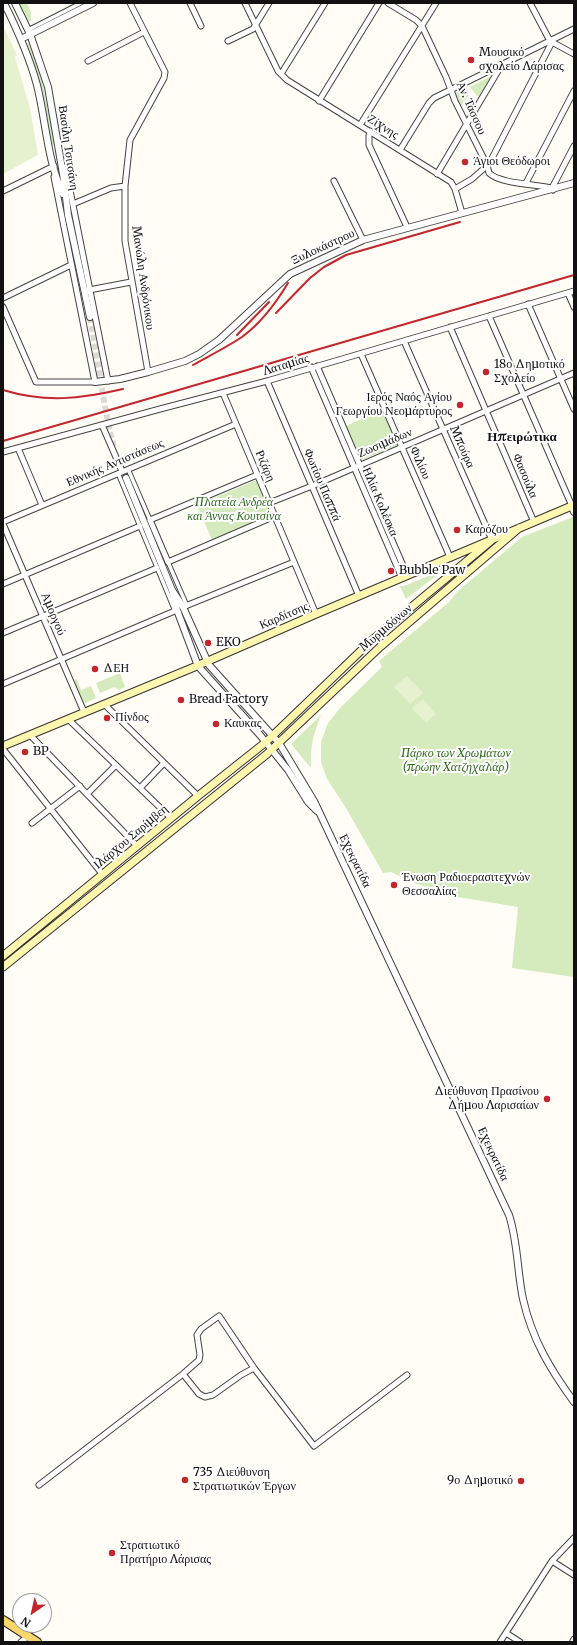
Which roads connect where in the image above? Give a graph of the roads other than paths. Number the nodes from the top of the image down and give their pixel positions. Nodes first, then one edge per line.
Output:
1 (4, 3) edge
2 (15, 3) edge
3 (81, 3) edge
4 (93, 3) edge
5 (130, 3) edge
6 (190, 3) edge
7 (245, 3) edge
8 (269, 3) edge
9 (325, 3) edge
10 (379, 3) edge
11 (388, 3) edge
12 (436, 3) edge
13 (530, 3) edge
14 (201, 26) dead end
15 (256, 26) junction
16 (422, 26) junction
17 (574, 29) edge
18 (29, 32) junction
19 (144, 32) junction
20 (21, 38) junction
21 (228, 41) dead end
22 (551, 42) junction
23 (574, 54) edge
24 (88, 61) dead end
25 (501, 65) junction
26 (280, 72) junction
27 (451, 90) junction
28 (574, 91) edge
29 (320, 101) junction
30 (466, 124) junction
31 (360, 125) junction
32 (370, 131) junction
33 (574, 146) edge
34 (400, 150) junction
35 (62, 165) junction
36 (487, 165) junction
37 (52, 167) junction
38 (437, 174) junction
39 (334, 181) dead end
40 (526, 183) junction
41 (574, 183) edge
42 (125, 186) junction
43 (455, 189) junction
44 (553, 189) junction
45 (3, 191) edge
46 (65, 197) junction
47 (73, 204) junction
48 (462, 213) junction
49 (407, 227) junction
50 (363, 240) junction
51 (71, 265) junction
52 (131, 282) junction
53 (89, 290) junction
54 (574, 291) edge
55 (568, 293) junction
56 (3, 298) edge
57 (528, 304) junction
58 (3, 307) edge
59 (574, 307) edge
60 (489, 316) junction
61 (90, 317) tunnel mouth
62 (450, 327) junction
63 (404, 341) junction
64 (361, 354) junction
65 (314, 367) junction
66 (148, 372) junction
67 (574, 373) edge
68 (560, 379) junction
69 (108, 381) junction
70 (267, 381) junction
71 (95, 382) junction
72 (223, 393) junction
73 (523, 395) junction
74 (574, 409) edge
75 (486, 411) junction
76 (236, 424) junction
77 (102, 425) junction
78 (443, 429) junction
79 (402, 447) junction
80 (18, 448) junction
81 (3, 452) edge
82 (357, 466) junction
83 (128, 469) junction
84 (120, 472) junction
85 (257, 475) junction
86 (126, 478) dead end
87 (312, 486) junction
88 (269, 503) junction
89 (42, 505) junction
90 (573, 508) edge
91 (275, 516) junction
92 (150, 520) junction
93 (534, 522) junction
94 (3, 523) edge
95 (140, 526) junction
96 (520, 528) junction
97 (492, 540) junction
98 (450, 557) junction
99 (168, 562) junction
100 (294, 562) junction
101 (157, 568) junction
102 (25, 574) junction
103 (405, 576) junction
104 (3, 584) edge
105 (359, 596) junction
106 (181, 608) junction
107 (316, 614) junction
108 (42, 616) junction
109 (3, 633) edge
110 (61, 659) junction
111 (206, 661) junction
112 (198, 666) junction
113 (3, 684) edge
114 (104, 704) junction
115 (84, 712) junction
116 (68, 719) junction
117 (30, 735) junction
118 (273, 736) junction
119 (266, 742) junction
120 (278, 743) junction
121 (3, 746) edge
122 (3, 749) edge
123 (272, 749) junction
124 (164, 763) junction
125 (116, 765) junction
126 (80, 786) junction
127 (140, 788) junction
128 (87, 794) junction
129 (198, 796) junction
130 (52, 809) junction
131 (319, 813) junction
132 (171, 818) junction
133 (32, 823) dead end
134 (137, 846) junction
135 (103, 875) junction
136 (3, 956) edge
137 (3, 967) edge
138 (254, 1368) junction
139 (183, 1374) junction
140 (407, 1375) dead end
141 (574, 1402) edge
142 (39, 1485) dead end
143 (574, 1538) edge
144 (552, 1561) junction
145 (574, 1575) edge
146 (3, 1620) edge
147 (506, 1633) junction
148 (28, 1636) junction
149 (21, 1642) edge
150 (37, 1642) edge
151 (500, 1642) edge
152 (520, 1642) edge

1 - 20 street, Βασίλη Τσιτσάνη
2 - 18 street, Βασίλη Τσιτσάνη
3 - 18 street
4 - 18 street
5 - 19 street
6 - 14 street
7 - 15 street
8 - 15 street
9 - 26 street
10 - 29 street
11 - 16 street, Αν. Τάσσου
12 - 16 street
13 - 22 street
15 - 21 street
15 - 26 street
16 - 27 street, Αν. Τάσσου
16 - 31 street
17 - 22 street
18 - 20 street
18 - 35 street, Βασίλη Τσιτσάνη
19 - 24 street
19 - 42 street, Μανώλη Ανδρόνικου
20 - 37 street, Βασίλη Τσιτσάνη
22 - 23 street
22 - 25 street
22 - 36 street
25 - 27 street
25 - 30 street
26 - 29 street, Ζίχνης
27 - 30 street, Αν. Τάσσου
27 - 34 street
28 - 40 street
29 - 31 street, Ζίχνης
30 - 36 street, Αν. Τάσσου
30 - 38 street
31 - 32 street, Ζίχνης
32 - 34 street, Ζίχνης
32 - 49 street
33 - 44 street
34 - 38 street, Ζίχνης
35 - 46 street, Βασίλη Τσιτσάνη
35 - 47 street
36 - 40 street, Αν. Τάσσου
36 - 43 street
37 - 45 street
37 - 46 street, Βασίλη Τσιτσάνη
37 - 51 street, Βασίλη Τσιτσάνη
38 - 43 street, Ζίχνης
39 - 50 street
40 - 44 street, Αν. Τάσσου
41 - 44 street, Ξυλοκάστρου
42 - 47 street
42 - 52 street, Μανώλη Ανδρόνικου
43 - 48 street
44 - 48 street, Ξυλοκάστρου
46 - 61 street
47 - 53 street
48 - 49 street, Ξυλοκάστρου
49 - 50 street, Ξυλοκάστρου
50 - 66 street, Ξυλοκάστρου
51 - 56 street
51 - 71 street, Βασίλη Τσιτσάνη
52 - 53 street
52 - 66 street, Μανώλη Ανδρόνικου
53 - 69 street
54 - 55 street, Λαταμίας
55 - 57 street, Λαταμίας
55 - 59 street
57 - 60 street, Λαταμίας
57 - 68 street
58 - 71 street, Ξυλοκάστρου
60 - 62 street, Λαταμίας
60 - 73 street
62 - 63 street, Λαταμίας
62 - 75 street, Φασούλα
63 - 64 street, Λαταμίας
63 - 78 street, Μπούρα
64 - 65 street, Λαταμίας
64 - 79 street, Φιλίου
65 - 70 street, Λαταμίας
65 - 82 street, Ηλία Κολέσκα
66 - 69 street, Ξυλοκάστρου
67 - 68 street, Ζωσιμάδων
68 - 73 street, Ζωσιμάδων
68 - 74 street
69 - 71 street, Ξυλοκάστρου
70 - 72 street, Λαταμίας
70 - 87 street, Φωτίου Παππά
72 - 76 street, Ριζάρη
72 - 77 street, Λαταμίας
73 - 75 street, Ζωσιμάδων
73 - 90 street
75 - 78 street, Ζωσιμάδων
75 - 93 street, Φασούλα
76 - 83 street, Εθνικής Αντιστάσεως
76 - 85 street, Ριζάρη
77 - 80 street, Λαταμίας
77 - 84 street
78 - 79 street, Ζωσιμάδων
78 - 97 street, Μπούρα
79 - 82 street, Ζωσιμάδων
79 - 98 street, Φιλίου
80 - 81 street, Λαταμίας
80 - 89 street
82 - 87 street, Ζωσιμάδων
82 - 103 street, Ηλία Κολέσκα
83 - 84 street, Εθνικής Αντιστάσεως
83 - 92 street
84 - 89 street, Εθνικής Αντιστάσεως
84 - 95 street
85 - 88 street, Ριζάρη
85 - 92 street
86 - 106 street, Εχεκρατίδα
87 - 88 street, Ζωσιμάδων
87 - 105 street, Φωτίου Παππά
88 - 91 street, Ριζάρη
89 - 94 street, Εθνικής Αντιστάσεως
90 - 93 main road, Καρδίτσης
91 - 99 street
91 - 100 street, Ριζάρη
92 - 99 street
93 - 96 main road, Καρδίτσης
94 - 102 street, Αμοργού
95 - 101 street
95 - 102 street
96 - 97 main road, Καρδίτσης
96 - 120 main road, Μυρμιδόνων
97 - 98 main road, Καρδίτσης
97 - 118 main road, Μυρμιδόνων
98 - 103 main road, Καρδίτσης
99 - 106 street
100 - 106 street
100 - 107 street, Ριζάρη
101 - 106 street
101 - 108 street
102 - 104 street
102 - 108 street, Αμοργού
103 - 105 main road, Καρδίτσης
105 - 107 main road, Καρδίτσης
106 - 110 street
106 - 111 street, Εχεκρατίδα
106 - 112 street, Εχεκρατίδα
107 - 111 main road, Καρδίτσης
108 - 109 street
108 - 110 street, Αμοργού
110 - 113 street
110 - 115 street, Αμοργού
111 - 112 main road, Καρδίτσης
111 - 118 street, Εχεκρατίδα
112 - 114 main road, Καρδίτσης
112 - 119 street, Εχεκρατίδα
114 - 115 main road, Καρδίτσης
114 - 124 street
115 - 116 main road, Καρδίτσης
116 - 117 main road, Καρδίτσης
116 - 125 street
117 - 121 main road, Καρδίτσης
117 - 126 street
118 - 119 main road, Ιλάρχου Σαρίμβεη
118 - 120 street, Εχεκρατίδα
119 - 123 street, Εχεκρατίδα
119 - 129 main road, Ιλάρχου Σαρίμβεη
120 - 123 main road, Μυρμιδόνων
120 - 131 street, Εχεκρατίδα
122 - 130 street
123 - 131 street, Εχεκρατίδα
123 - 137 main road, Ιλάρχου Σαρίμβεη
124 - 127 street
124 - 129 street
125 - 127 street
125 - 128 street
126 - 128 street
126 - 130 street
127 - 132 street
128 - 134 street
129 - 132 main road, Ιλάρχου Σαρίμβεη
130 - 133 street
130 - 135 street
131 - 141 street, Εχεκρατίδα
132 - 134 main road, Ιλάρχου Σαρίμβεη
134 - 135 main road, Ιλάρχου Σαρίμβεη
135 - 136 main road, Ιλάρχου Σαρίμβεη
138 - 139 street
138 - 139 street
138 - 140 street
139 - 142 street
143 - 144 street
144 - 145 street
144 - 147 street
146 - 148 main road
147 - 151 street
147 - 152 street
148 - 149 street
148 - 150 main road

